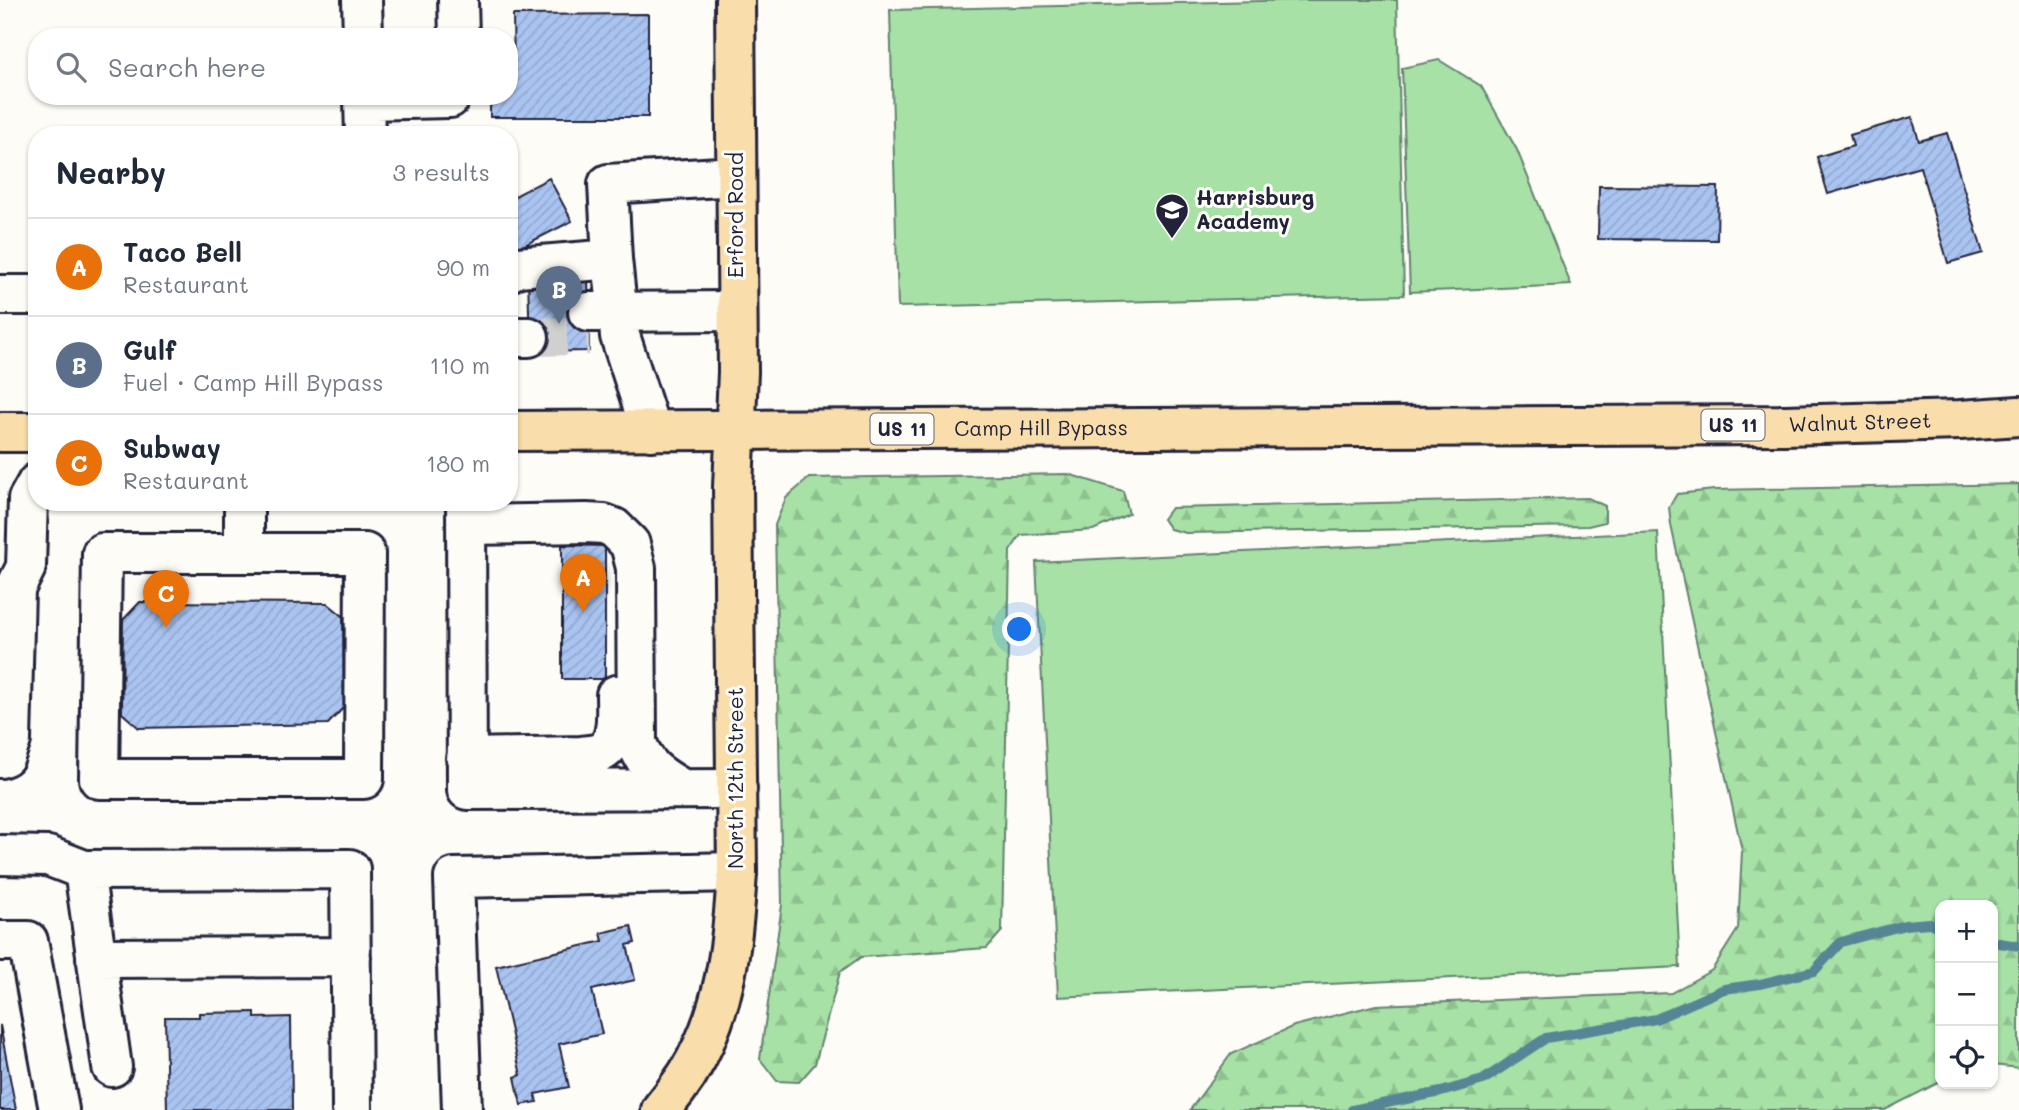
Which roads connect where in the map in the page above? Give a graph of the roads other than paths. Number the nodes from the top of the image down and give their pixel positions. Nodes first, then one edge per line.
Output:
1 (362, 0) edge
2 (458, 0) edge
3 (735, 0) edge
4 (363, 28) edge
5 (459, 28) edge
6 (400, 105) edge
7 (365, 110) edge
8 (736, 176) junction
9 (612, 259) junction
10 (518, 267) edge
11 (0, 295) edge
12 (28, 295) edge
13 (736, 311) junction
14 (604, 324) junction
15 (2019, 416) edge
16 (1448, 427) joint
17 (736, 429) junction
18 (518, 431) edge
19 (651, 431) junction
20 (0, 432) edge
21 (28, 432) edge
22 (28, 499) edge
23 (244, 511) edge
24 (466, 513) edge
25 (622, 534) junction
26 (244, 553) junction
27 (0, 758) edge
28 (467, 758) junction
29 (682, 789) junction
30 (737, 789) junction
31 (0, 855) edge
32 (84, 870) junction
33 (737, 872) junction
34 (0, 941) edge
35 (351, 957) junction
36 (96, 958) junction
37 (112, 1067) dead end
38 (60, 1110) edge
39 (352, 1110) edge
40 (462, 1110) edge
41 (661, 1110) edge

1 - 4 street
2 - 5 street
3 - 8 main road, Erford Road
6 - 7 street
8 - 9 street
8 - 13 main road, Erford Road
9 - 10 street
9 - 14 street
11 - 12 street
13 - 14 street
13 - 17 main road, Erford Road
14 - 19 street
15 - 16 main road, Walnut Street / US 11
16 - 17 main road, Camp Hill Bypass / US 11
17 - 19 main road, Camp Hill Bypass / US 11
17 - 30 main road, North 12th Street
18 - 19 main road, Camp Hill Bypass / US 11
20 - 21 main road
22 - 27 street
23 - 26 street
24 - 25 street
24 - 28 street
25 - 28 street
25 - 29 street
26 - 26 street
28 - 29 street
29 - 30 street
30 - 33 main road, North 12th Street
31 - 32 street
32 - 35 street
32 - 36 street
33 - 40 street
33 - 41 main road, North 12th Street
34 - 38 street
35 - 36 street
35 - 39 street
36 - 37 street

